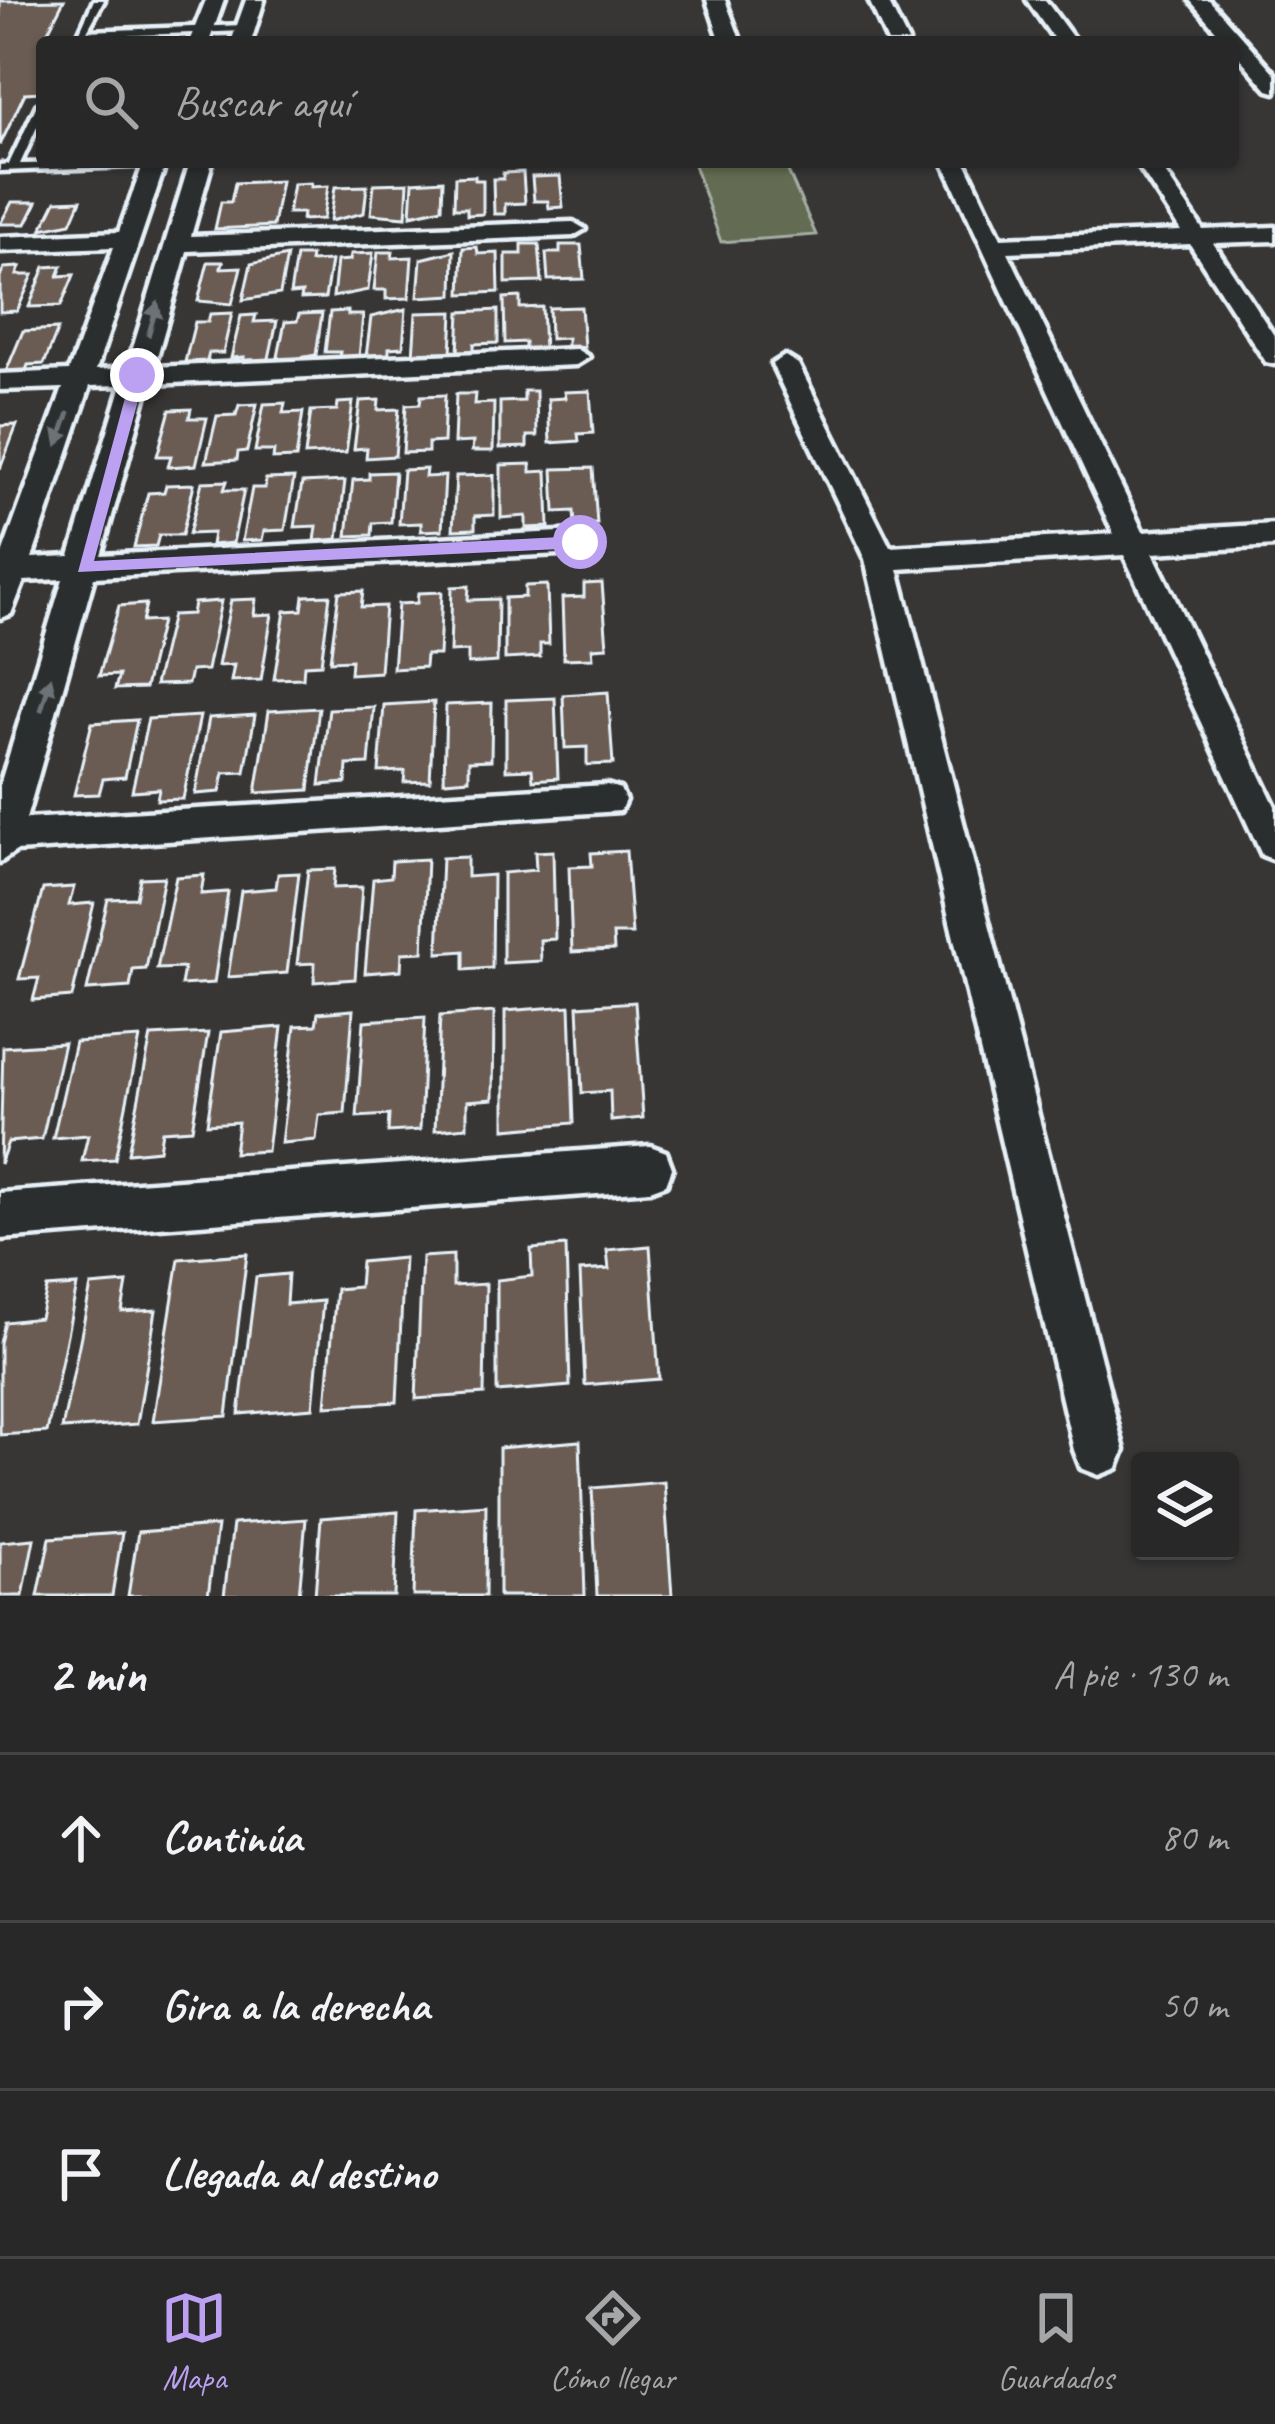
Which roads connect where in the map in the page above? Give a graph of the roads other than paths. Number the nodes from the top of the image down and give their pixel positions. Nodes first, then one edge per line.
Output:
1 (99, 0) edge
2 (215, 0) edge
3 (255, 0) edge
4 (716, 0) edge
5 (878, 0) edge
6 (1036, 0) edge
7 (1199, 0) edge
8 (243, 35) edge
9 (79, 36) edge
10 (201, 36) edge
11 (729, 36) edge
12 (895, 36) edge
13 (1062, 36) edge
14 (1228, 36) edge
15 (1275, 47) edge
16 (1239, 49) edge
17 (1239, 50) edge
18 (1275, 86) edge
19 (36, 116) edge
20 (36, 167) edge
21 (6, 168) edge
22 (155, 168) edge
23 (199, 168) edge
24 (957, 168) edge
25 (1151, 168) edge
26 (573, 229) dead end
27 (1275, 234) edge
28 (1196, 236) junction
29 (128, 239) junction
30 (176, 240) junction
31 (0, 244) edge
32 (994, 245) junction
33 (1275, 356) edge
34 (576, 357) dead end
35 (785, 364) dead end
36 (137, 375) junction
37 (81, 378) junction
38 (0, 382) edge
39 (1275, 535) edge
40 (580, 542) dead end
41 (1133, 542) junction
42 (880, 559) junction
43 (84, 567) junction
44 (6, 571) edge
45 (0, 606) edge
46 (607, 800) dead end
47 (1, 840) edge
48 (1275, 844) edge
49 (650, 1168) dead end
50 (0, 1216) edge
51 (1099, 1450) dead end

1 - 9 lane
2 - 10 street
3 - 8 street
4 - 11 street
5 - 12 street
6 - 13 street
7 - 14 street
8 - 10 lane
15 - 16 street
17 - 18 street
19 - 21 lane
20 - 21 lane
22 - 29 street
23 - 30 street
24 - 32 street
25 - 28 street
26 - 30 street
27 - 28 street
28 - 32 street
28 - 33 street
29 - 30 street
29 - 30 street
29 - 31 street
29 - 37 street
36 -> 30 street
32 - 41 street
34 - 36 street
35 - 42 street
36 - 37 street
36 - 43 street
37 - 38 street
37 -> 44 street
39 - 41 street
40 - 43 street
41 - 42 street
41 - 48 street
42 - 51 street
43 - 44 street
47 -> 43 street
44 - 45 street
46 - 47 street
49 - 50 street

